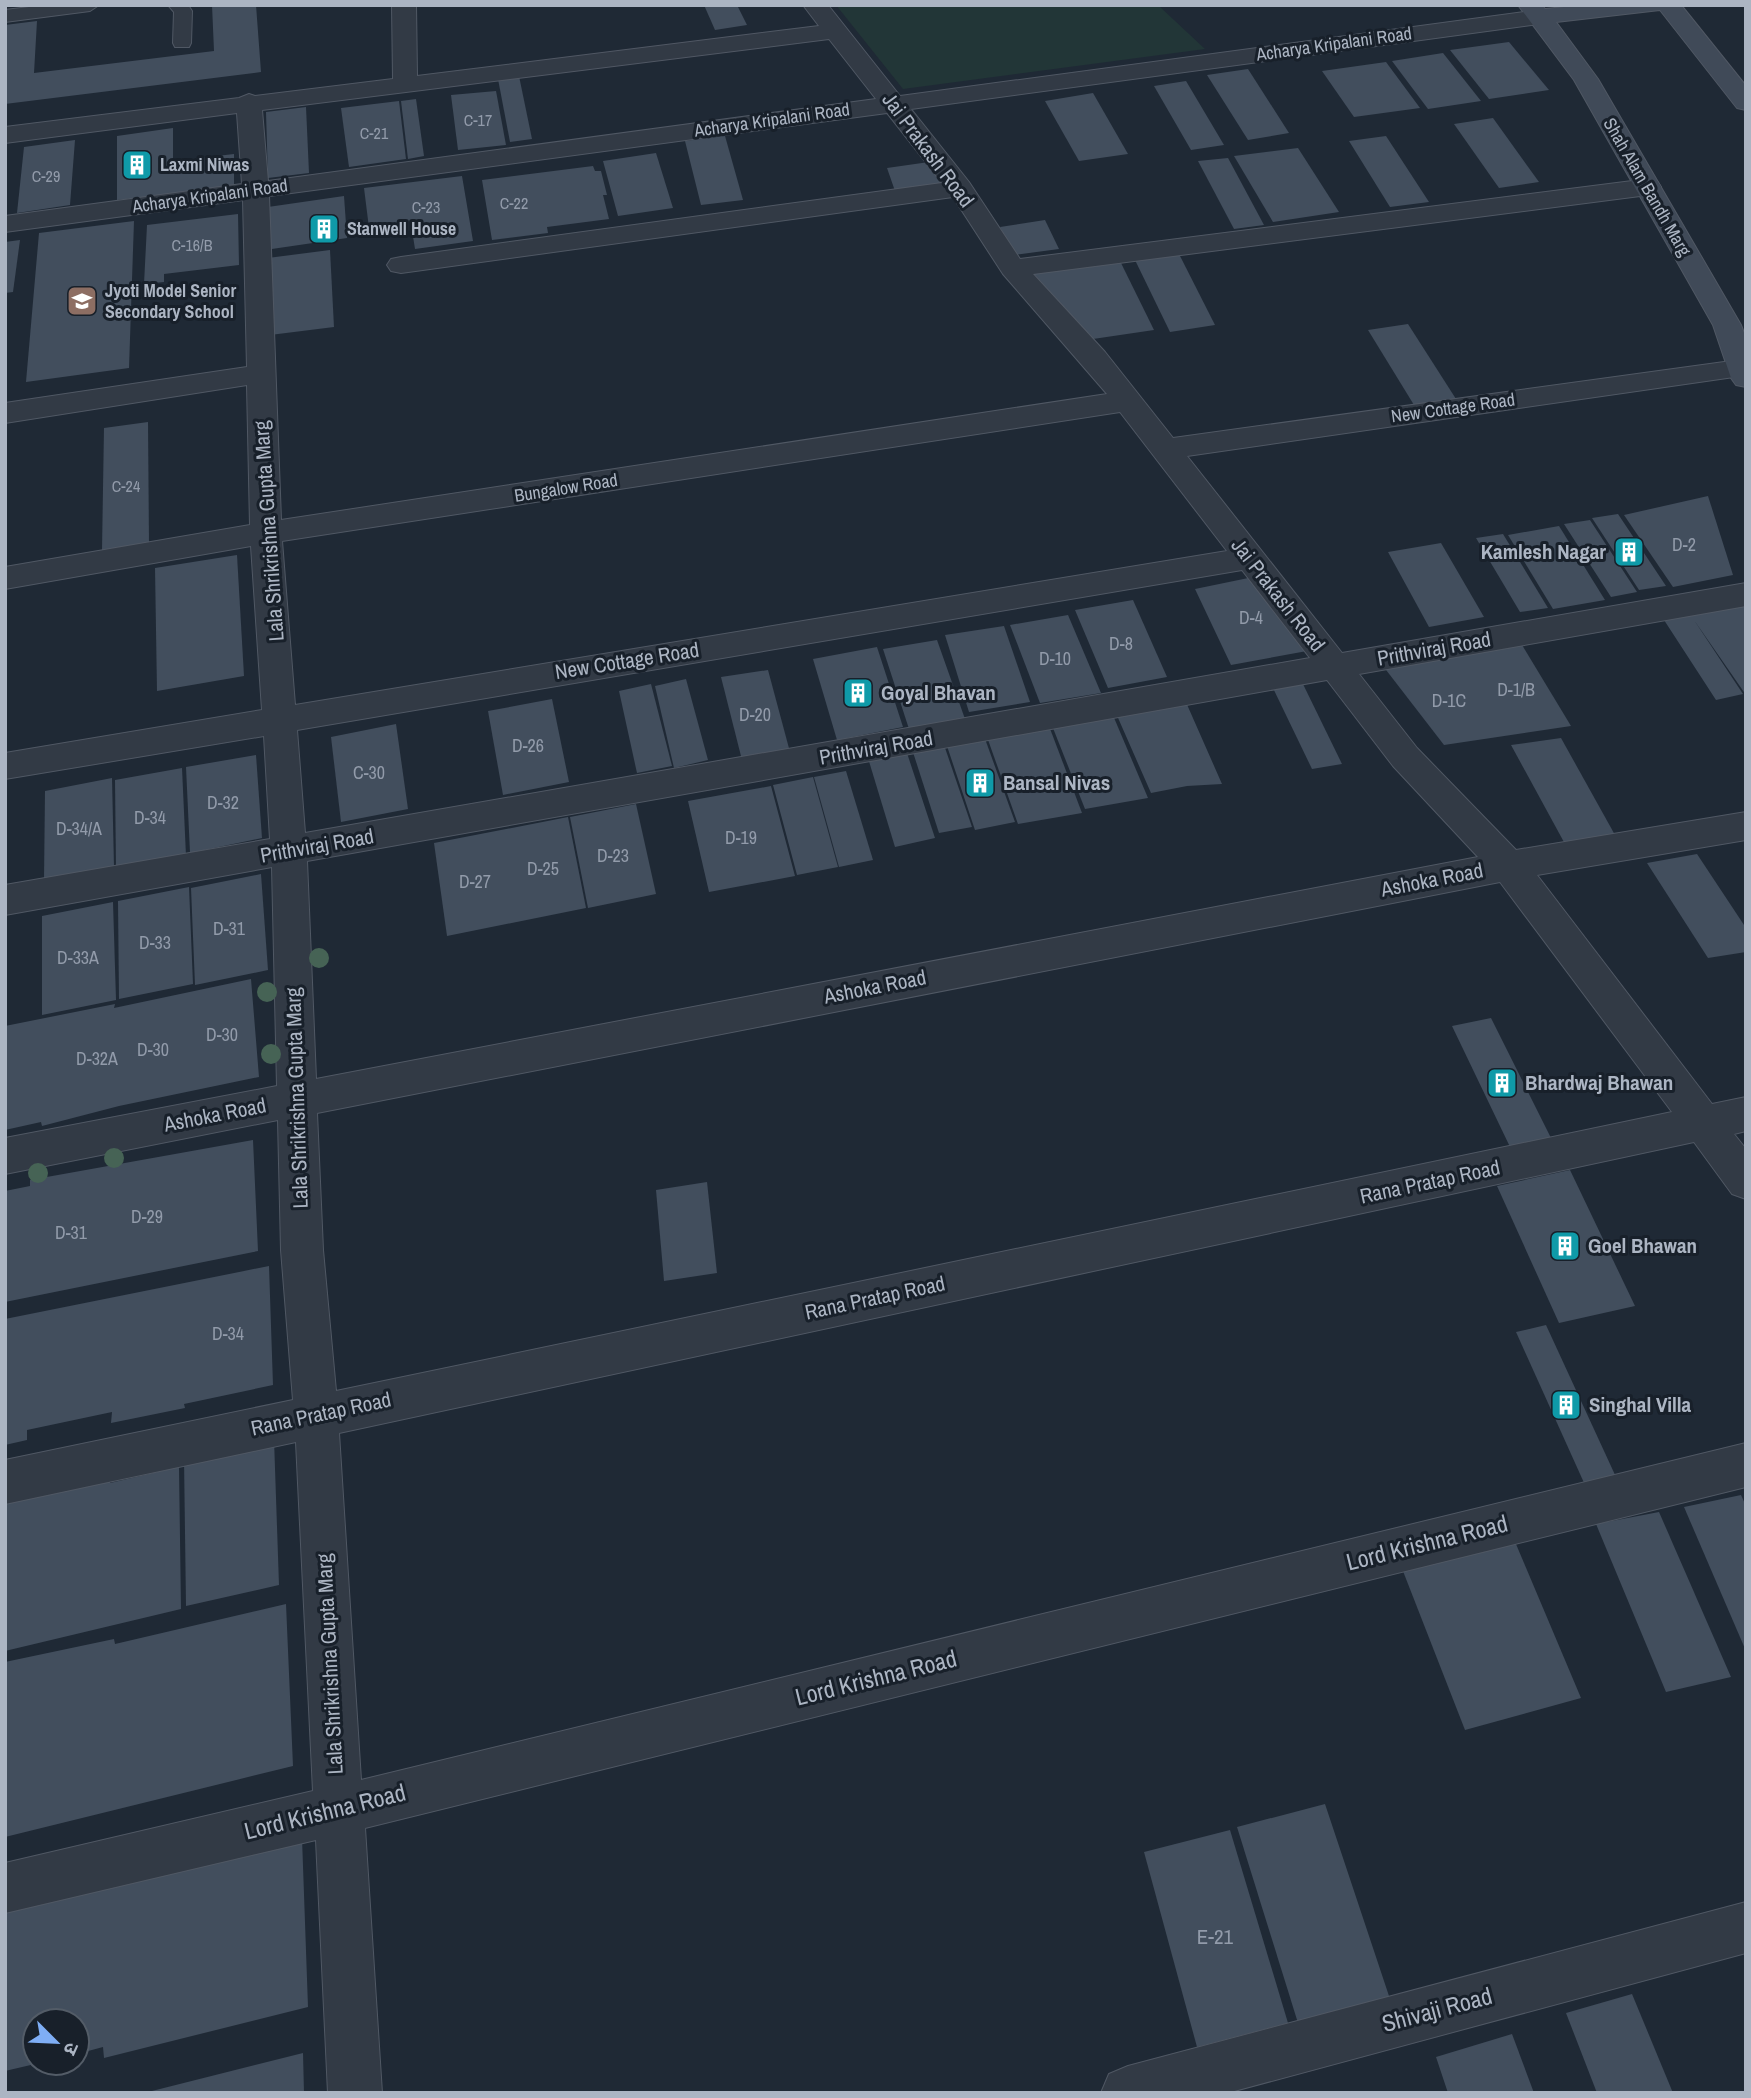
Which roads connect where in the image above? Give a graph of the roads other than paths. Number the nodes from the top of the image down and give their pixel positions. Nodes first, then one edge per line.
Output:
1 (90, 5) edge
2 (177, 5) edge
3 (404, 5) edge
4 (815, 5) edge
5 (1653, 5) edge
6 (1668, 5) edge
7 (1534, 11) edge
8 (5, 16) edge
9 (835, 31) junction
10 (182, 43) dead end
11 (405, 83) junction
12 (249, 102) junction
13 (1746, 103) edge
14 (894, 104) junction
15 (5, 135) edge
16 (1648, 187) junction
17 (960, 188) junction
18 (256, 190) junction
19 (5, 224) edge
20 (401, 265) dead end
21 (1013, 268) junction
22 (1738, 337) edge
23 (1743, 373) edge
24 (260, 374) junction
25 (1127, 401) junction
26 (5, 413) edge
27 (1165, 449) junction
28 (267, 533) junction
29 (1249, 558) junction
30 (5, 578) edge
31 (1746, 594) edge
32 (1335, 667) junction
33 (282, 719) junction
34 (5, 766) edge
35 (1746, 826) edge
36 (289, 851) junction
37 (1508, 866) junction
38 (5, 900) edge
39 (299, 1099) junction
40 (1746, 1114) edge
41 (1703, 1124) junction
42 (5, 1156) edge
43 (1746, 1181) edge
44 (316, 1415) junction
45 (1746, 1465) edge
46 (5, 1482) edge
47 (338, 1810) junction
48 (5, 1888) edge
49 (1746, 1927) edge
50 (355, 2093) edge
51 (1128, 2093) edge

1 - 8 lane
2 - 10 lane
3 - 11 street
4 - 9 street, Jai Prakash Road
5 - 7 street
6 - 13 street
7 - 14 street, Acharya Kripalani Road
7 - 16 street, Shah Alam Bandh Marg
9 - 11 street
9 - 14 street, Jai Prakash Road
11 - 12 street
12 - 15 street
12 - 18 street, Lala Shrikrishna Gupta Marg
14 - 17 street, Jai Prakash Road
14 - 18 street, Acharya Kripalani Road
16 - 21 street
16 - 22 street, Shah Alam Bandh Marg
17 - 20 street
17 - 21 street, Jai Prakash Road
18 - 19 street, Acharya Kripalani Road
18 - 24 street, Lala Shrikrishna Gupta Marg
21 - 25 street, Jai Prakash Road
22 - 23 street, Shah Alam Bandh Marg
23 - 27 street, New Cottage Road
24 - 26 street
24 - 28 street, Lala Shrikrishna Gupta Marg
25 - 27 street, Jai Prakash Road
25 - 28 street, Bungalow Road
27 - 29 street, Jai Prakash Road
28 - 30 street, Bungalow Road
28 - 33 street, Lala Shrikrishna Gupta Marg
29 - 32 street, Jai Prakash Road
29 - 33 street, New Cottage Road
31 - 32 street, Prithviraj Road
32 - 36 street, Prithviraj Road
32 - 37 street, Jai Prakash Road
33 - 34 street, New Cottage Road
33 - 36 street, Lala Shrikrishna Gupta Marg
35 - 37 street, Ashoka Road
36 - 38 street, Prithviraj Road
36 - 39 street, Lala Shrikrishna Gupta Marg
37 - 39 street, Ashoka Road
37 - 41 street, Jai Prakash Road
39 - 42 street, Ashoka Road
39 - 44 street, Lala Shrikrishna Gupta Marg
40 - 41 street, Rana Pratap Road
41 - 43 street, Jai Prakash Road
41 - 44 street, Rana Pratap Road
44 - 46 street, Rana Pratap Road
44 - 47 street, Lala Shrikrishna Gupta Marg
45 - 47 street, Lord Krishna Road
47 - 48 street, Lord Krishna Road
47 - 50 street, Lala Shrikrishna Gupta Marg
49 - 51 street, Shivaji Road

